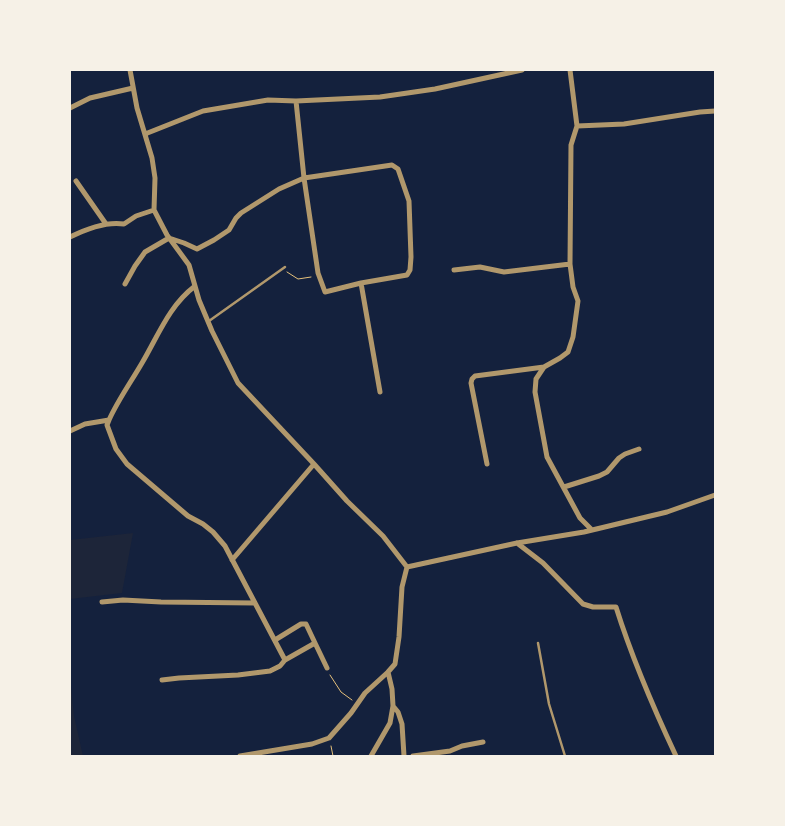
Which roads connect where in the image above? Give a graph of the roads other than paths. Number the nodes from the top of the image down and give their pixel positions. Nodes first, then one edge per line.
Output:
1 (130, 70) edge
2 (522, 70) edge
3 (570, 70) edge
4 (133, 88) junction
5 (296, 101) junction
6 (70, 108) edge
7 (715, 111) edge
8 (577, 126) junction
9 (145, 134) junction
10 (304, 178) junction
11 (76, 181) dead end
12 (154, 210) junction
13 (106, 224) junction
14 (70, 237) edge
15 (169, 238) junction
16 (570, 264) junction
17 (284, 268) road end
18 (454, 270) dead end
19 (361, 283) junction
20 (125, 284) dead end
21 (195, 286) junction
22 (208, 321) junction
23 (544, 367) junction
24 (380, 392) dead end
25 (110, 420) junction
26 (70, 431) edge
27 (639, 449) dead end
28 (314, 464) junction
29 (487, 464) dead end
30 (564, 487) junction
31 (715, 495) edge
32 (592, 530) junction
33 (517, 543) junction
34 (232, 560) junction
35 (407, 567) junction
36 (102, 602) dead end
37 (255, 603) junction
38 (275, 640) junction
39 (315, 643) junction
40 (538, 644) dead end
41 (285, 660) junction
42 (327, 668) road end
43 (388, 672) junction
44 (162, 680) dead end
45 (393, 706) junction
46 (483, 742) dead end
47 (240, 756) edge
48 (371, 756) edge
49 (404, 756) edge
50 (413, 756) edge
51 (565, 756) edge
52 (676, 756) edge

1 - 4 street
2 - 5 street
3 - 8 street
4 - 6 street
4 - 9 street
5 - 9 street
5 - 10 street
7 - 8 street
8 - 16 street
9 - 12 street
10 - 15 street
10 - 19 street
10 - 19 street
11 - 13 street
12 - 13 street
12 - 15 street
13 - 14 street
15 - 20 street
15 - 21 street
16 - 18 street
16 - 23 street
17 - 22 lane
19 - 24 street
21 - 22 street
21 - 25 street
22 - 28 street
23 - 29 street
23 - 30 street
25 - 26 street
25 - 34 street
27 - 30 street
28 - 34 street
28 - 35 street
30 - 32 street
31 - 32 street
32 - 33 street
33 - 35 street
33 - 52 street
34 - 37 street
35 - 43 street
36 - 37 street
37 - 38 street
38 - 39 street
38 - 41 street
39 - 41 street
39 - 42 street
40 - 51 lane
41 - 44 street
43 - 45 street
43 - 47 street
45 - 48 street
45 - 49 street
46 - 50 street

